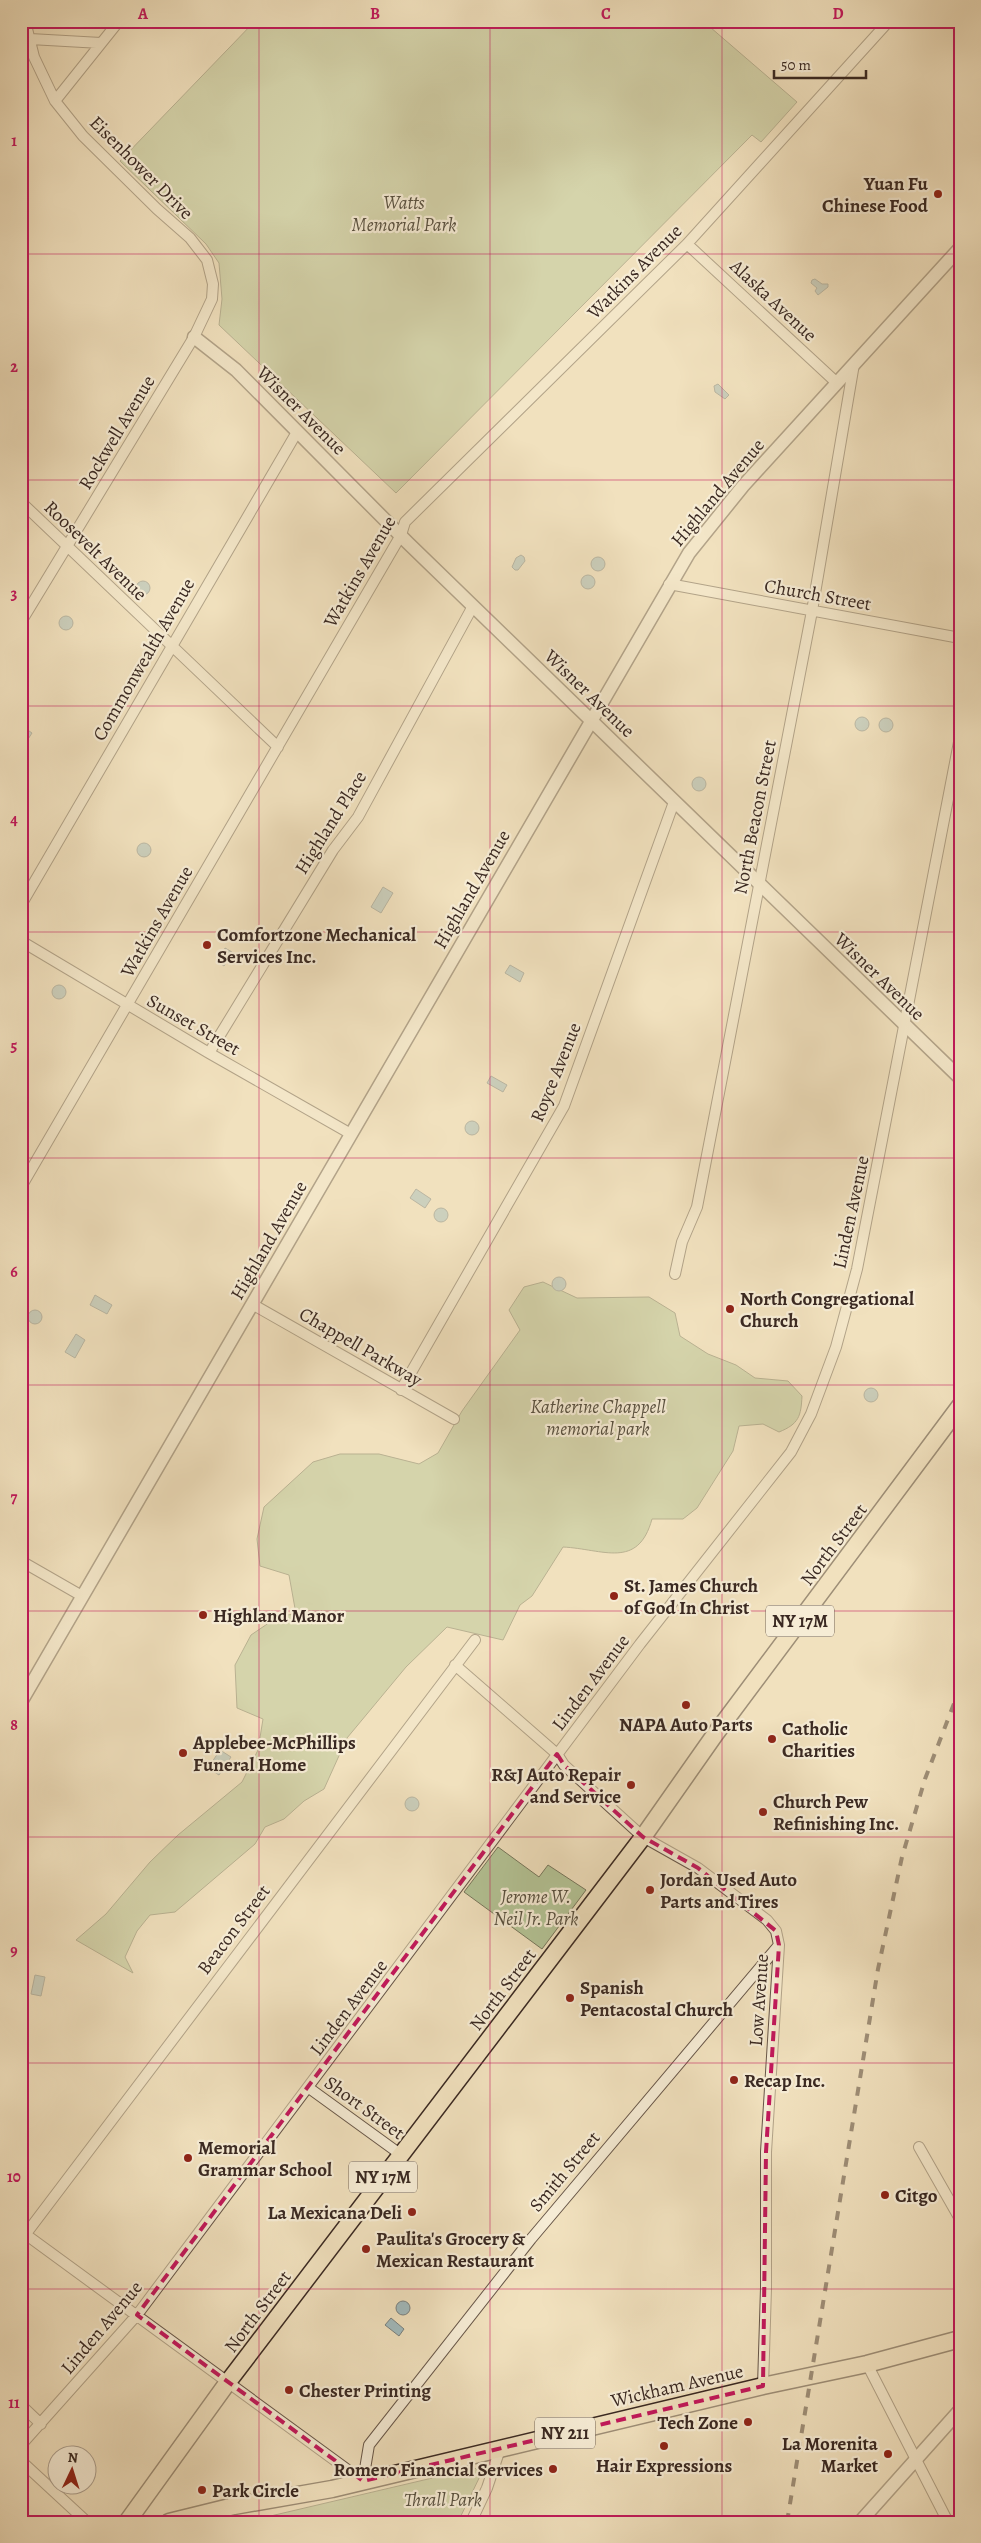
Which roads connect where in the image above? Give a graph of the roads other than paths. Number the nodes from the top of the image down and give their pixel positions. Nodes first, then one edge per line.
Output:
1 (25, 21) edge
2 (119, 21) edge
3 (889, 21) edge
4 (30, 39) junction
5 (101, 43) junction
6 (55, 100) junction
7 (687, 244) junction
8 (960, 248) edge
9 (194, 337) junction
10 (854, 364) junction
11 (837, 383) junction
12 (297, 432) junction
13 (21, 502) edge
14 (400, 535) junction
15 (66, 546) junction
16 (670, 584) junction
17 (473, 606) junction
18 (812, 611) junction
19 (21, 622) edge
20 (960, 638) edge
21 (170, 646) junction
22 (591, 719) junction
23 (960, 737) edge
24 (278, 747) junction
25 (674, 802) junction
26 (758, 884) junction
27 (21, 905) edge
28 (21, 941) edge
29 (128, 1005) junction
30 (905, 1026) junction
31 (209, 1053) junction
32 (960, 1078) edge
33 (351, 1134) junction
34 (21, 1187) edge
35 (675, 1274) dead end
36 (252, 1304) junction
37 (401, 1390) junction
38 (960, 1406) edge
39 (454, 1419) dead end
40 (21, 1561) edge
41 (82, 1596) junction
42 (475, 1640) dead end
43 (456, 1665) junction
44 (21, 1702) edge
45 (558, 1754) junction
46 (643, 1837) junction
47 (779, 1945) junction
48 (310, 2088) junction
49 (919, 2147) dead end
50 (400, 2154) junction
51 (960, 2219) edge
52 (23, 2235) edge
53 (137, 2316) junction
54 (960, 2339) edge
55 (867, 2364) junction
56 (228, 2382) junction
57 (763, 2386) junction
58 (21, 2405) edge
59 (960, 2410) edge
60 (41, 2424) junction
61 (21, 2445) edge
62 (500, 2449) junction
63 (21, 2461) edge
64 (916, 2461) junction
65 (363, 2481) junction
66 (87, 2522) edge
67 (127, 2522) edge
68 (169, 2522) edge
69 (471, 2522) edge
70 (860, 2522) edge
71 (948, 2522) edge

1 - 4 street, Eisenhower Drive
2 - 5 street
3 - 7 street, Watkins Avenue
4 - 5 street
4 - 6 street, Eisenhower Drive
5 - 6 street
6 - 9 street, Eisenhower Drive
7 - 11 street, Alaska Avenue
7 - 14 street, Watkins Avenue
8 - 10 street, Highland Avenue
9 - 12 street, Wisner Avenue
9 - 15 street, Rockwell Avenue
10 - 11 street, Highland Avenue
10 - 18 street, North Beacon Street
11 - 16 street, Highland Avenue
12 - 14 street, Wisner Avenue
12 - 21 street, Commonwealth Avenue
13 - 15 street, Roosevelt Avenue
14 - 17 street, Wisner Avenue
14 - 24 street, Watkins Avenue
15 - 19 street, Rockwell Avenue
15 - 21 street, Roosevelt Avenue
16 - 18 street, Church Street
16 - 22 street, Highland Avenue
17 - 22 street, Wisner Avenue
17 - 31 street, Highland Place
18 - 20 street, Church Street
18 - 26 street, North Beacon Street
21 - 24 street, Roosevelt Avenue
21 - 27 street, Commonwealth Avenue
22 - 25 street, Wisner Avenue
22 - 33 street, Highland Avenue
23 - 30 street, Linden Avenue
24 - 29 street, Watkins Avenue
25 - 26 street, Wisner Avenue
25 - 37 street, Royce Avenue
26 - 30 street, Wisner Avenue
26 - 35 street, North Beacon Street
28 - 29 street, Sunset Street
29 - 31 street, Sunset Street
29 - 34 street, Watkins Avenue
30 - 32 street, Wisner Avenue
30 - 45 street, Linden Avenue
31 - 33 street, Sunset Street
33 - 36 street, Highland Avenue
36 - 37 street, Chappell Parkway
36 - 41 street, Highland Avenue
37 - 39 street, Chappell Parkway
38 - 46 main road, North Street / NY 17M
40 - 41 street
41 - 44 street, Highland Avenue
42 - 43 street, Beacon Street
43 - 45 street, Low Avenue
43 - 52 street, Beacon Street
45 - 46 street, Low Avenue
45 - 48 street, Linden Avenue
46 - 47 street, Low Avenue
46 - 50 main road, North Street / NY 17M
47 - 57 street, Low Avenue
47 - 65 street, Smith Street
48 - 50 street, Short Street
48 - 53 street, Linden Avenue
49 - 51 street
50 - 56 main road, North Street / NY 17M
52 - 53 street
53 - 56 street
53 - 60 street, Linden Avenue
54 - 55 main road, Wickham Avenue / NY 211
55 - 57 main road, Wickham Avenue / NY 211
55 - 64 street
56 - 65 street
56 - 67 main road, North Street / NY 17M
57 - 62 main road, Wickham Avenue / NY 211
58 - 60 street
59 - 64 street
60 - 61 street, Linden Avenue
62 - 65 main road, Wickham Avenue / NY 211
62 - 69 street
63 - 66 street
64 - 70 street
64 - 71 street
65 - 68 main road, Wickham Avenue / NY 211

